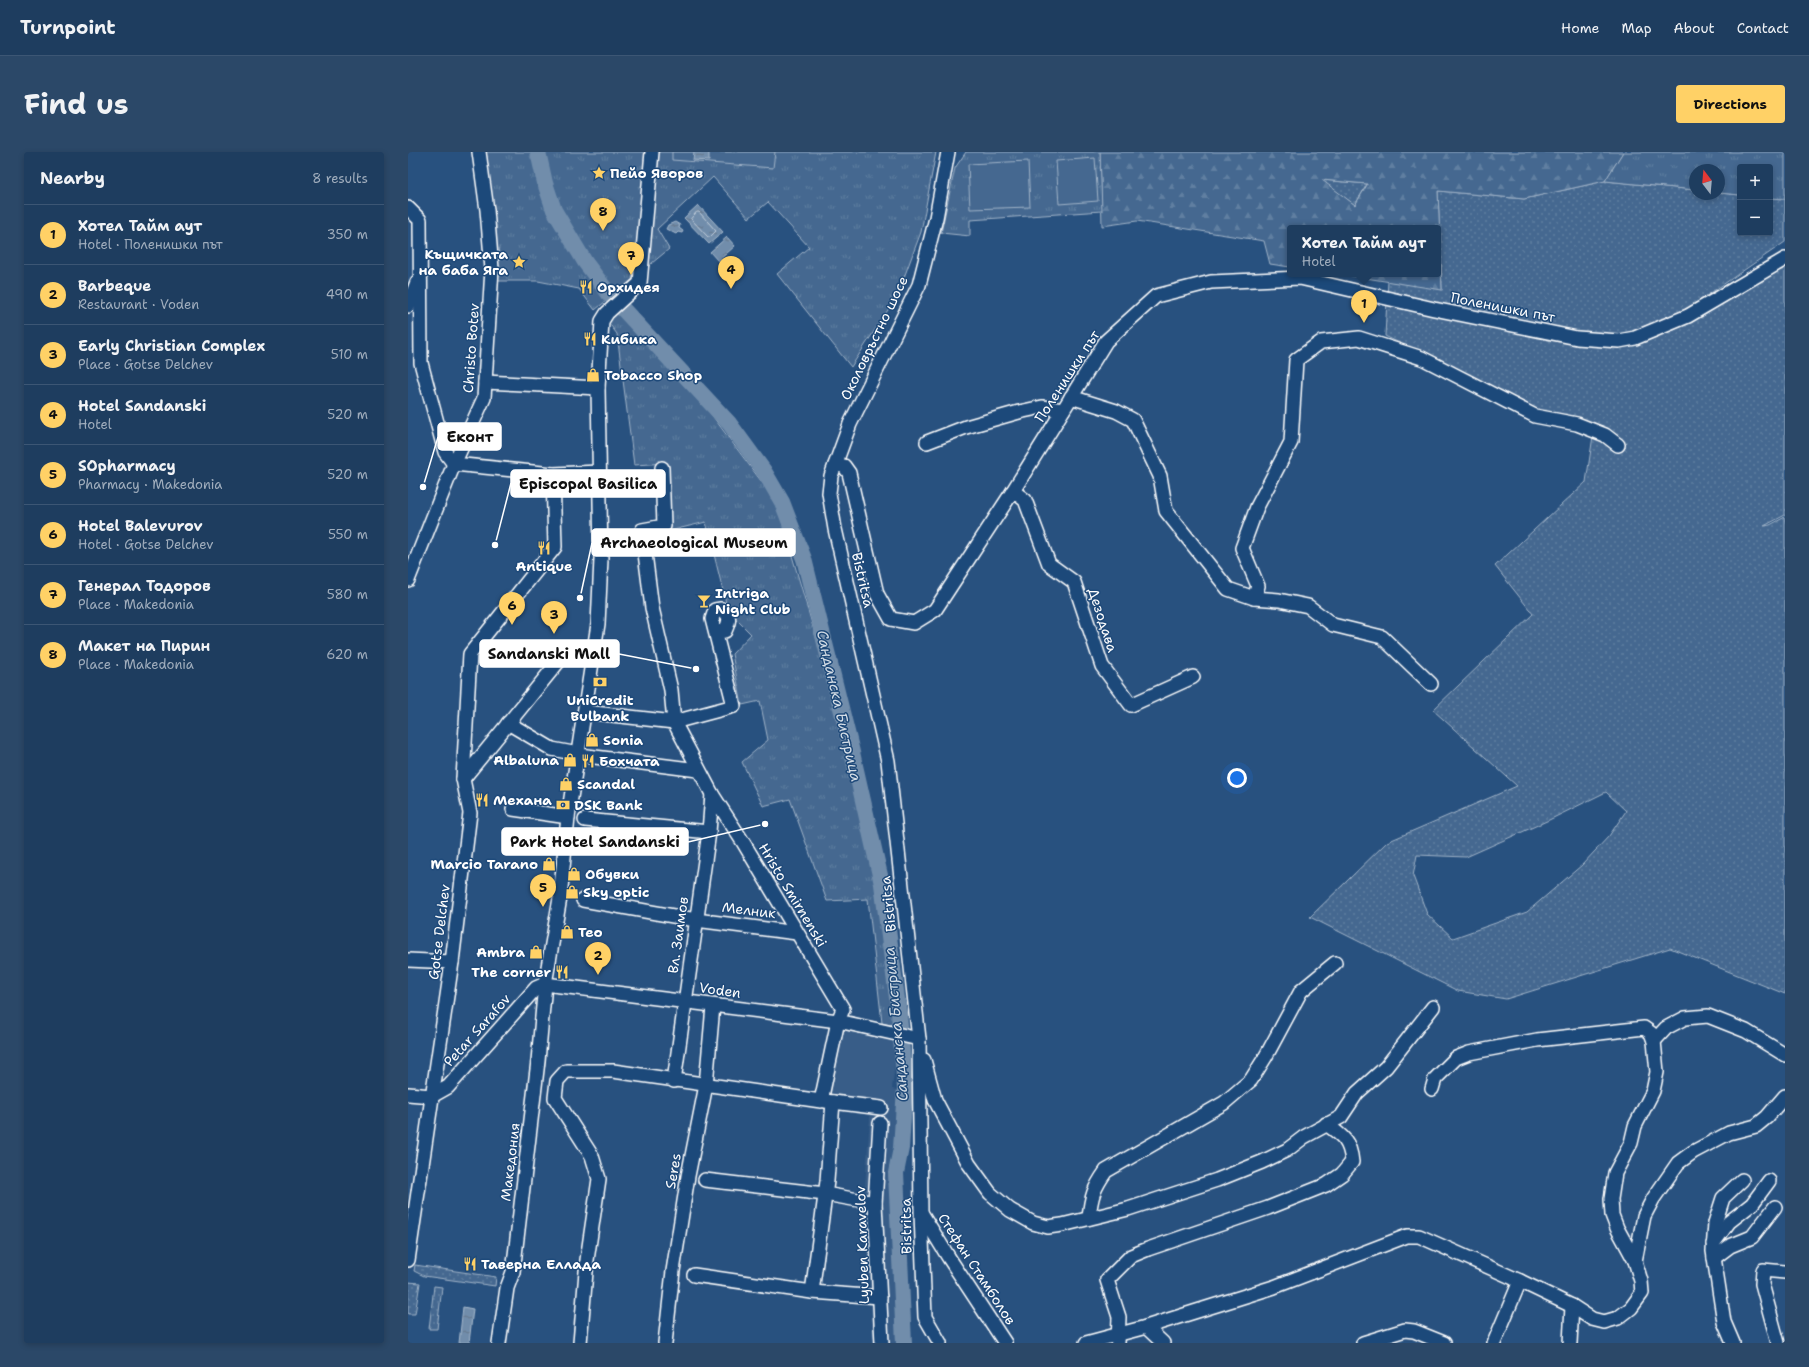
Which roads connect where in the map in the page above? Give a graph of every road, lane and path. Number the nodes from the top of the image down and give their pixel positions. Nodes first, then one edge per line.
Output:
1 (479, 152) edge
2 (652, 152) edge
3 (948, 152) edge
4 (408, 208) edge
5 (1785, 259) edge
6 (420, 275) junction
7 (408, 306) edge
8 (485, 382) junction
9 (598, 388) junction
10 (1071, 397) junction
11 (1063, 410) junction
12 (927, 442) dead end
13 (1618, 445) dead end
14 (454, 464) junction
15 (835, 465) junction
16 (662, 468) dead end
17 (599, 472) junction
18 (553, 474) junction
19 (1013, 491) junction
20 (408, 580) edge
21 (1254, 598) junction
22 (716, 633) dead end
23 (559, 661) dead end
24 (1193, 677) dead end
25 (1431, 684) dead end
26 (585, 712) junction
27 (508, 722) junction
28 (674, 722) junction
29 (576, 754) junction
30 (698, 770) junction
31 (463, 779) junction
32 (712, 794) junction
33 (513, 810) dead end
34 (568, 817) junction
35 (584, 820) dead end
36 (709, 832) junction
37 (583, 900) dead end
38 (696, 920) junction
39 (797, 933) junction
40 (408, 960) edge
41 (452, 962) junction
42 (1335, 963) dead end
43 (545, 984) junction
44 (684, 1000) junction
45 (713, 1006) junction
46 (1433, 1007) dead end
47 (838, 1021) junction
48 (914, 1038) junction
49 (1654, 1041) junction
50 (1785, 1055) edge
51 (674, 1081) junction
52 (706, 1085) junction
53 (1432, 1090) dead end
54 (408, 1094) edge
55 (432, 1096) junction
56 (1785, 1096) edge
57 (827, 1101) junction
58 (881, 1108) dead end
59 (880, 1123) dead end
60 (1326, 1124) junction
61 (705, 1180) dead end
62 (1742, 1180) dead end
63 (1769, 1181) dead end
64 (825, 1194) junction
65 (874, 1203) junction
66 (1775, 1207) dead end
67 (921, 1213) junction
68 (1089, 1218) junction
69 (1713, 1244) junction
70 (1714, 1258) junction
71 (408, 1260) edge
72 (1635, 1261) junction
73 (1785, 1272) edge
74 (694, 1275) dead end
75 (1520, 1281) junction
76 (812, 1292) junction
77 (880, 1298) junction
78 (1572, 1306) junction
79 (1146, 1327) junction
80 (1119, 1339) edge
81 (499, 1343) edge
82 (580, 1343) edge
83 (665, 1343) edge
84 (882, 1343) edge
85 (940, 1343) edge
86 (1005, 1343) edge
87 (1086, 1343) edge
88 (1163, 1343) edge
89 (1363, 1343) edge
90 (1444, 1343) edge
91 (1494, 1343) edge
92 (1570, 1343) edge
93 (1733, 1343) edge
94 (1778, 1343) edge

1 - 8 street, Christo Botev
2 - 9 street, Македония
3 - 15 street, Околовръстно шосе
4 - 6 street
5 - 10 street, Поленишки път
6 - 7 street
6 - 14 street
8 - 9 street
8 - 14 street, Christo Botev
9 - 17 street, Македония
10 - 11 street, Поленишки път
10 - 21 street
11 - 12 street
11 - 19 street, Поленишки път
13 - 21 street
14 - 18 street
14 - 20 street, Christo Botev
15 - 19 street, Поленишки път
15 - 48 street, Bistritsa
16 - 28 street
17 - 18 street
17 - 26 street, Македония
18 - 31 street, Gotse Delchev
19 - 24 street, Дезодава
21 - 25 street
22 - 28 street
23 - 27 street
26 - 28 street
26 - 29 street, Македония
27 - 29 street
27 - 31 street
28 - 30 street, Hristo Smirnenski
29 - 30 street
29 - 34 street, Македония
30 - 32 street, Hristo Smirnenski
31 - 41 street, Gotse Delchev
32 - 36 street, Вл. Заимов
32 - 39 street, Hristo Smirnenski
33 - 34 street
34 - 43 street, Македония
35 - 36 street
36 - 38 street, Вл. Заимов
37 - 38 street, Мелник
38 - 39 street, Мелник
38 - 44 street, Вл. Заимов
39 - 47 street, Hristo Smirnenski
40 - 41 street
41 - 55 street, Gotse Delchev
42 - 68 street
43 - 44 street, Voden
43 - 55 street, Petar Sarafov
43 - 81 street, Македония
44 - 45 street, Voden
44 - 51 street, Вл. Заимов
45 - 47 street, Voden
45 - 52 street, Seres
46 - 60 street
47 - 48 street, Voden
47 - 57 street
48 - 67 street, Bistritsa
48 - 68 street
49 - 50 street
49 - 53 street
49 - 72 street
51 - 52 street
51 - 82 street
52 - 57 street
52 - 83 street, Seres
54 - 55 street
55 - 71 street, Gotse Delchev
56 - 72 street
57 - 58 street
57 - 64 street
59 - 65 street, Lyuben Karavelov
60 - 68 street
60 - 80 street
61 - 64 street
62 - 69 street
63 - 69 street
64 - 65 street
64 - 76 street
65 - 77 street, Lyuben Karavelov
66 - 70 street
67 - 85 street, Bistritsa
67 - 86 street, Стефан Стамболов
69 - 70 street
70 - 93 street
72 - 78 street
73 - 94 street
74 - 76 street
75 - 78 street
75 - 79 street
75 - 91 street
76 - 77 street
77 - 84 street, Lyuben Karavelov
78 - 92 street
79 - 80 street
79 - 88 street
80 - 87 street
89 - 90 street

